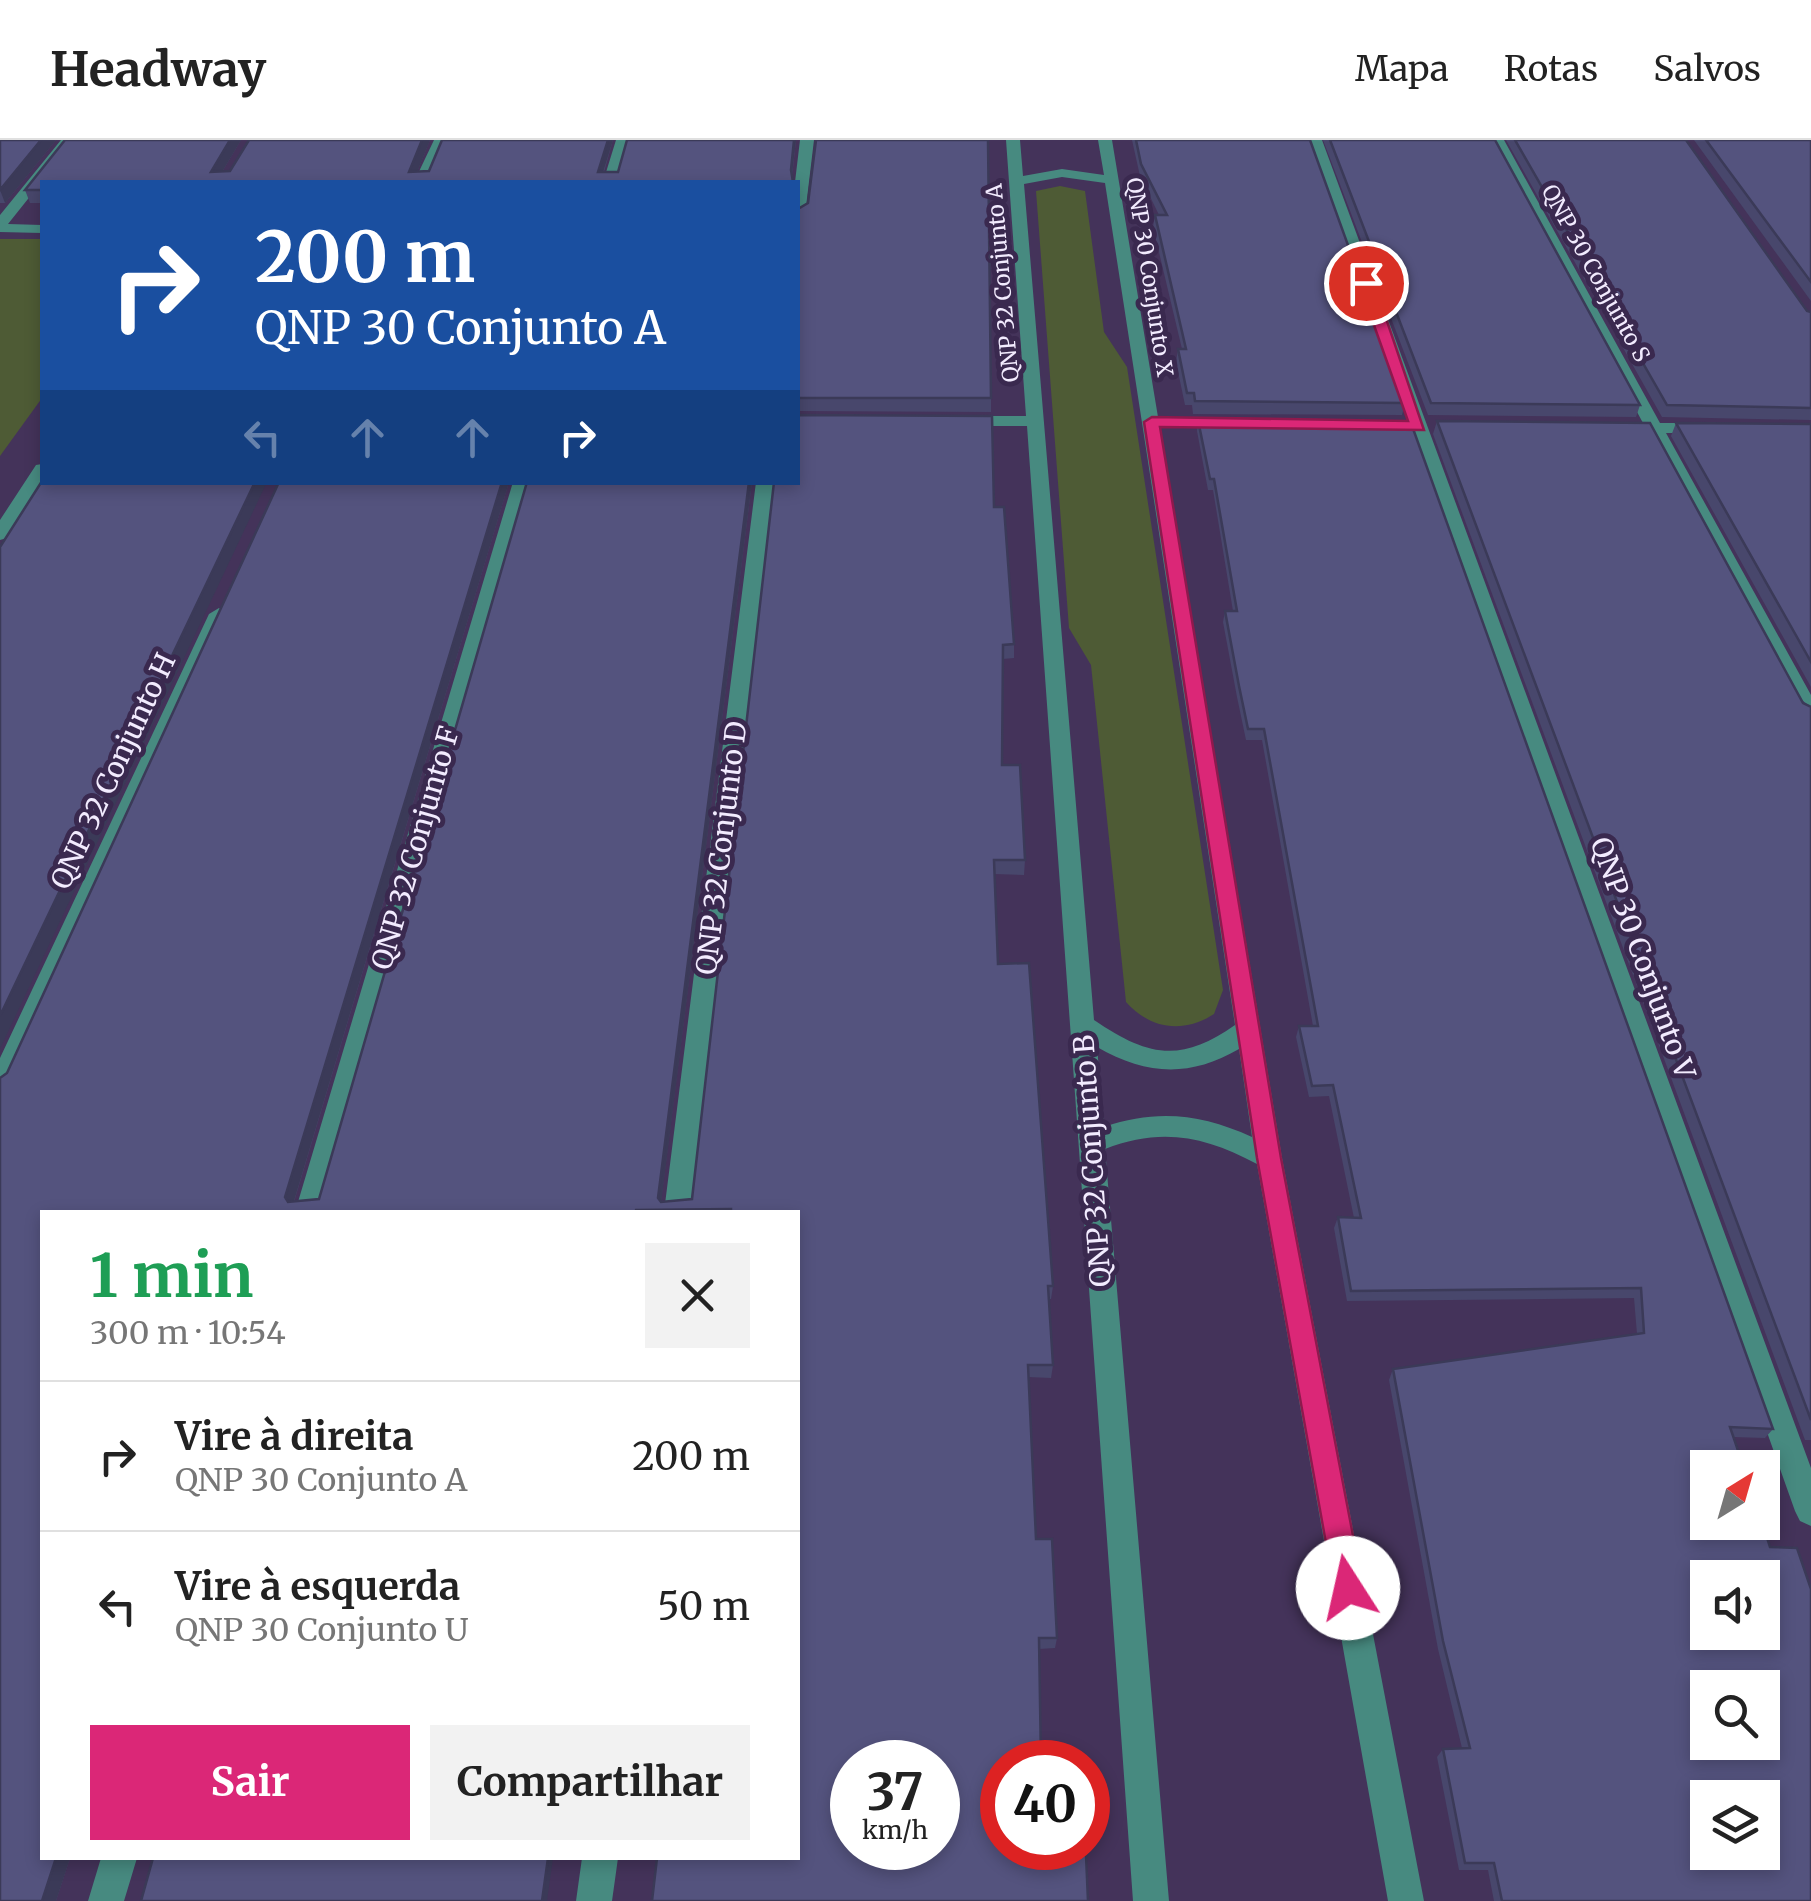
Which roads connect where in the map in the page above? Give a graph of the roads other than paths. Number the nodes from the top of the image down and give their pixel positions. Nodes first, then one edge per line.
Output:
1 (68, 140) edge
2 (442, 140) edge
3 (623, 140) edge
4 (807, 140) edge
5 (1315, 140) edge
6 (1497, 140) edge
7 (1013, 147) edge
8 (1106, 147) edge
9 (422, 180) edge
10 (611, 180) edge
11 (1111, 180) junction
12 (1016, 181) junction
13 (800, 198) edge
14 (0, 226) edge
15 (40, 229) edge
16 (937, 421) edge
17 (1036, 422) junction
18 (1152, 422) junction
19 (1247, 423) edge
20 (1596, 428) edge
21 (1656, 428) junction
22 (1733, 428) edge
23 (40, 471) edge
24 (521, 485) edge
25 (765, 485) edge
26 (0, 534) edge
27 (230, 589) edge
28 (1811, 714) edge
29 (1082, 1024) junction
30 (1250, 1028) junction
31 (0, 1086) edge
32 (1090, 1144) junction
33 (1269, 1158) junction
34 (309, 1210) edge
35 (677, 1210) edge
36 (1811, 1511) edge
37 (118, 1860) edge
38 (600, 1860) edge
39 (106, 1901) edge
40 (594, 1901) edge
41 (1152, 1901) edge
42 (1406, 1901) edge

1 - 14 street
2 - 9 street
3 - 10 street
4 - 13 street
5 - 36 street, QNP 30 Conjunto V
6 - 21 street, QNP 30 Conjunto S
7 - 8 street
7 - 12 street, QNP 32 Conjunto A
8 - 11 street, QNP 30 Conjunto X
11 - 12 street
11 - 18 street, QNP 30 Conjunto X
12 - 17 street, QNP 32 Conjunto A
14 - 15 street
16 - 17 street
17 - 29 street, QNP 32 Conjunto B
18 - 19 street
18 - 30 street, QNP 30 Conjunto X
20 - 21 street
21 - 22 street
21 - 28 street, QNP 30 Conjunto S
23 - 26 street
24 - 34 street, QNP 32 Conjunto F
25 - 35 street, QNP 32 Conjunto D
27 - 31 street, QNP 32 Conjunto H
29 - 30 street
29 - 32 street, QNP 32 Conjunto B
30 - 33 street, QNP 30 Conjunto X
32 - 33 street
32 - 41 street, QNP 32 Conjunto B
33 - 42 street, QNP 30 Conjunto X
37 - 39 street
38 - 40 street

